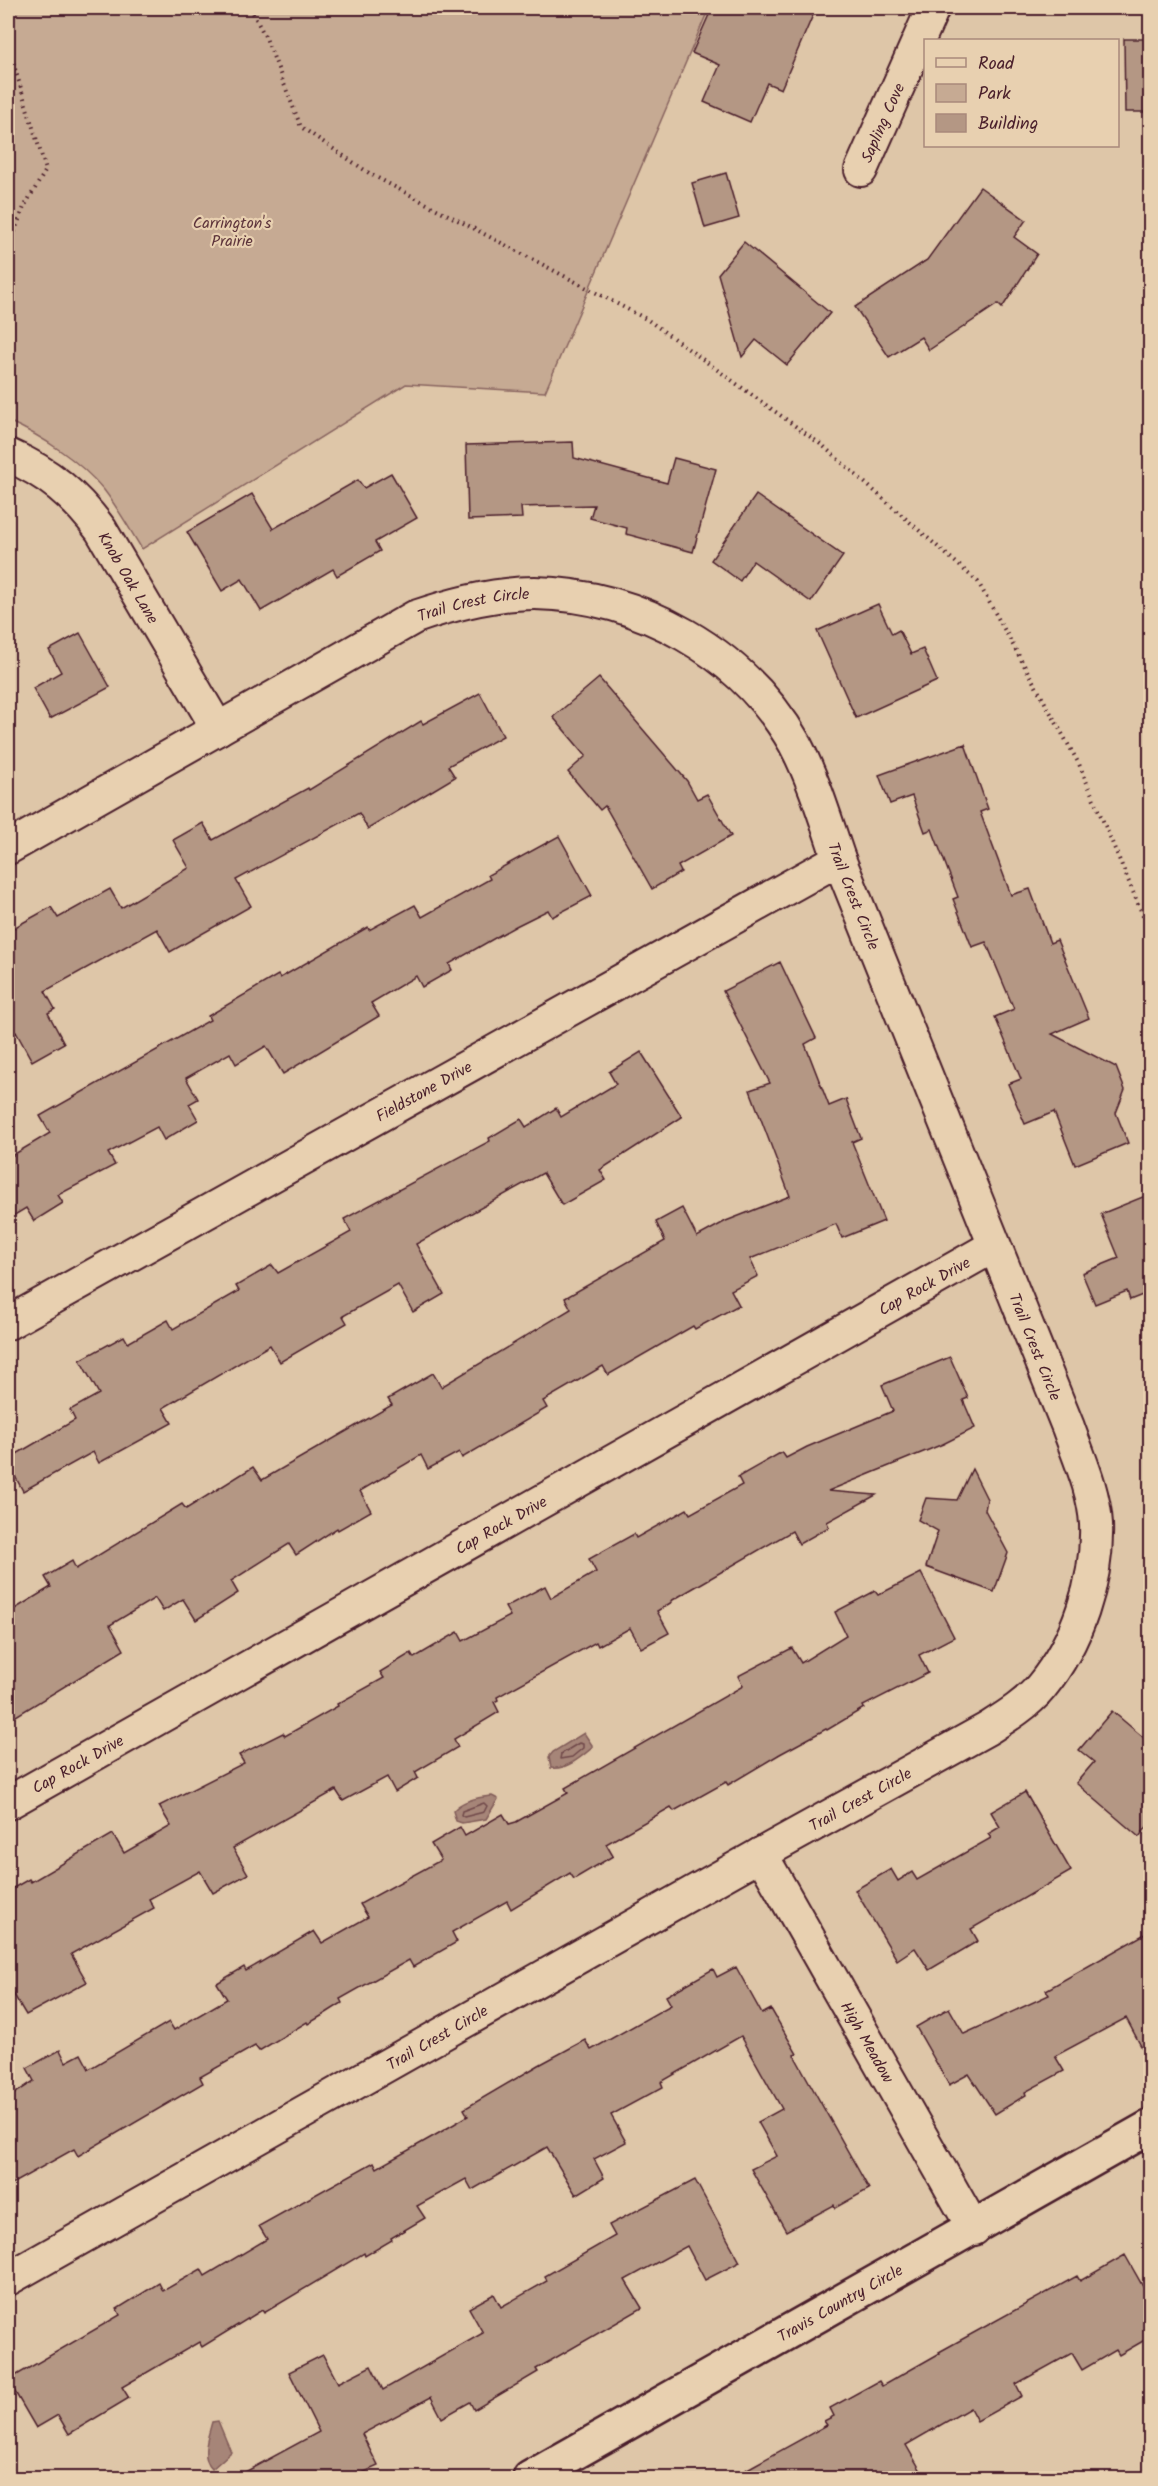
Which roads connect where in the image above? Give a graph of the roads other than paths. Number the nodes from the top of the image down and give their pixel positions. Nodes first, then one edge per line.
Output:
1 (933, 8) edge
2 (861, 170) dead end
3 (8, 455) edge
4 (218, 729) junction
5 (8, 848) edge
6 (839, 859) junction
7 (994, 1246) junction
8 (8, 1323) edge
9 (8, 1803) edge
10 (761, 1854) junction
11 (1150, 2127) edge
12 (974, 2229) junction
13 (8, 2279) edge
14 (530, 2478) edge

1 - 2 street, Sapling Cove
3 - 4 street, Knob Oak Lane
4 - 5 street, Trail Crest Circle
4 - 6 street, Trail Crest Circle
6 - 7 street, Trail Crest Circle
6 - 8 street, Fieldstone Drive
7 - 9 street, Cap Rock Drive
7 - 10 street, Trail Crest Circle
10 - 12 street, High Meadow
10 - 13 street, Trail Crest Circle
11 - 12 street, Travis Country Circle
12 - 14 street, Travis Country Circle

